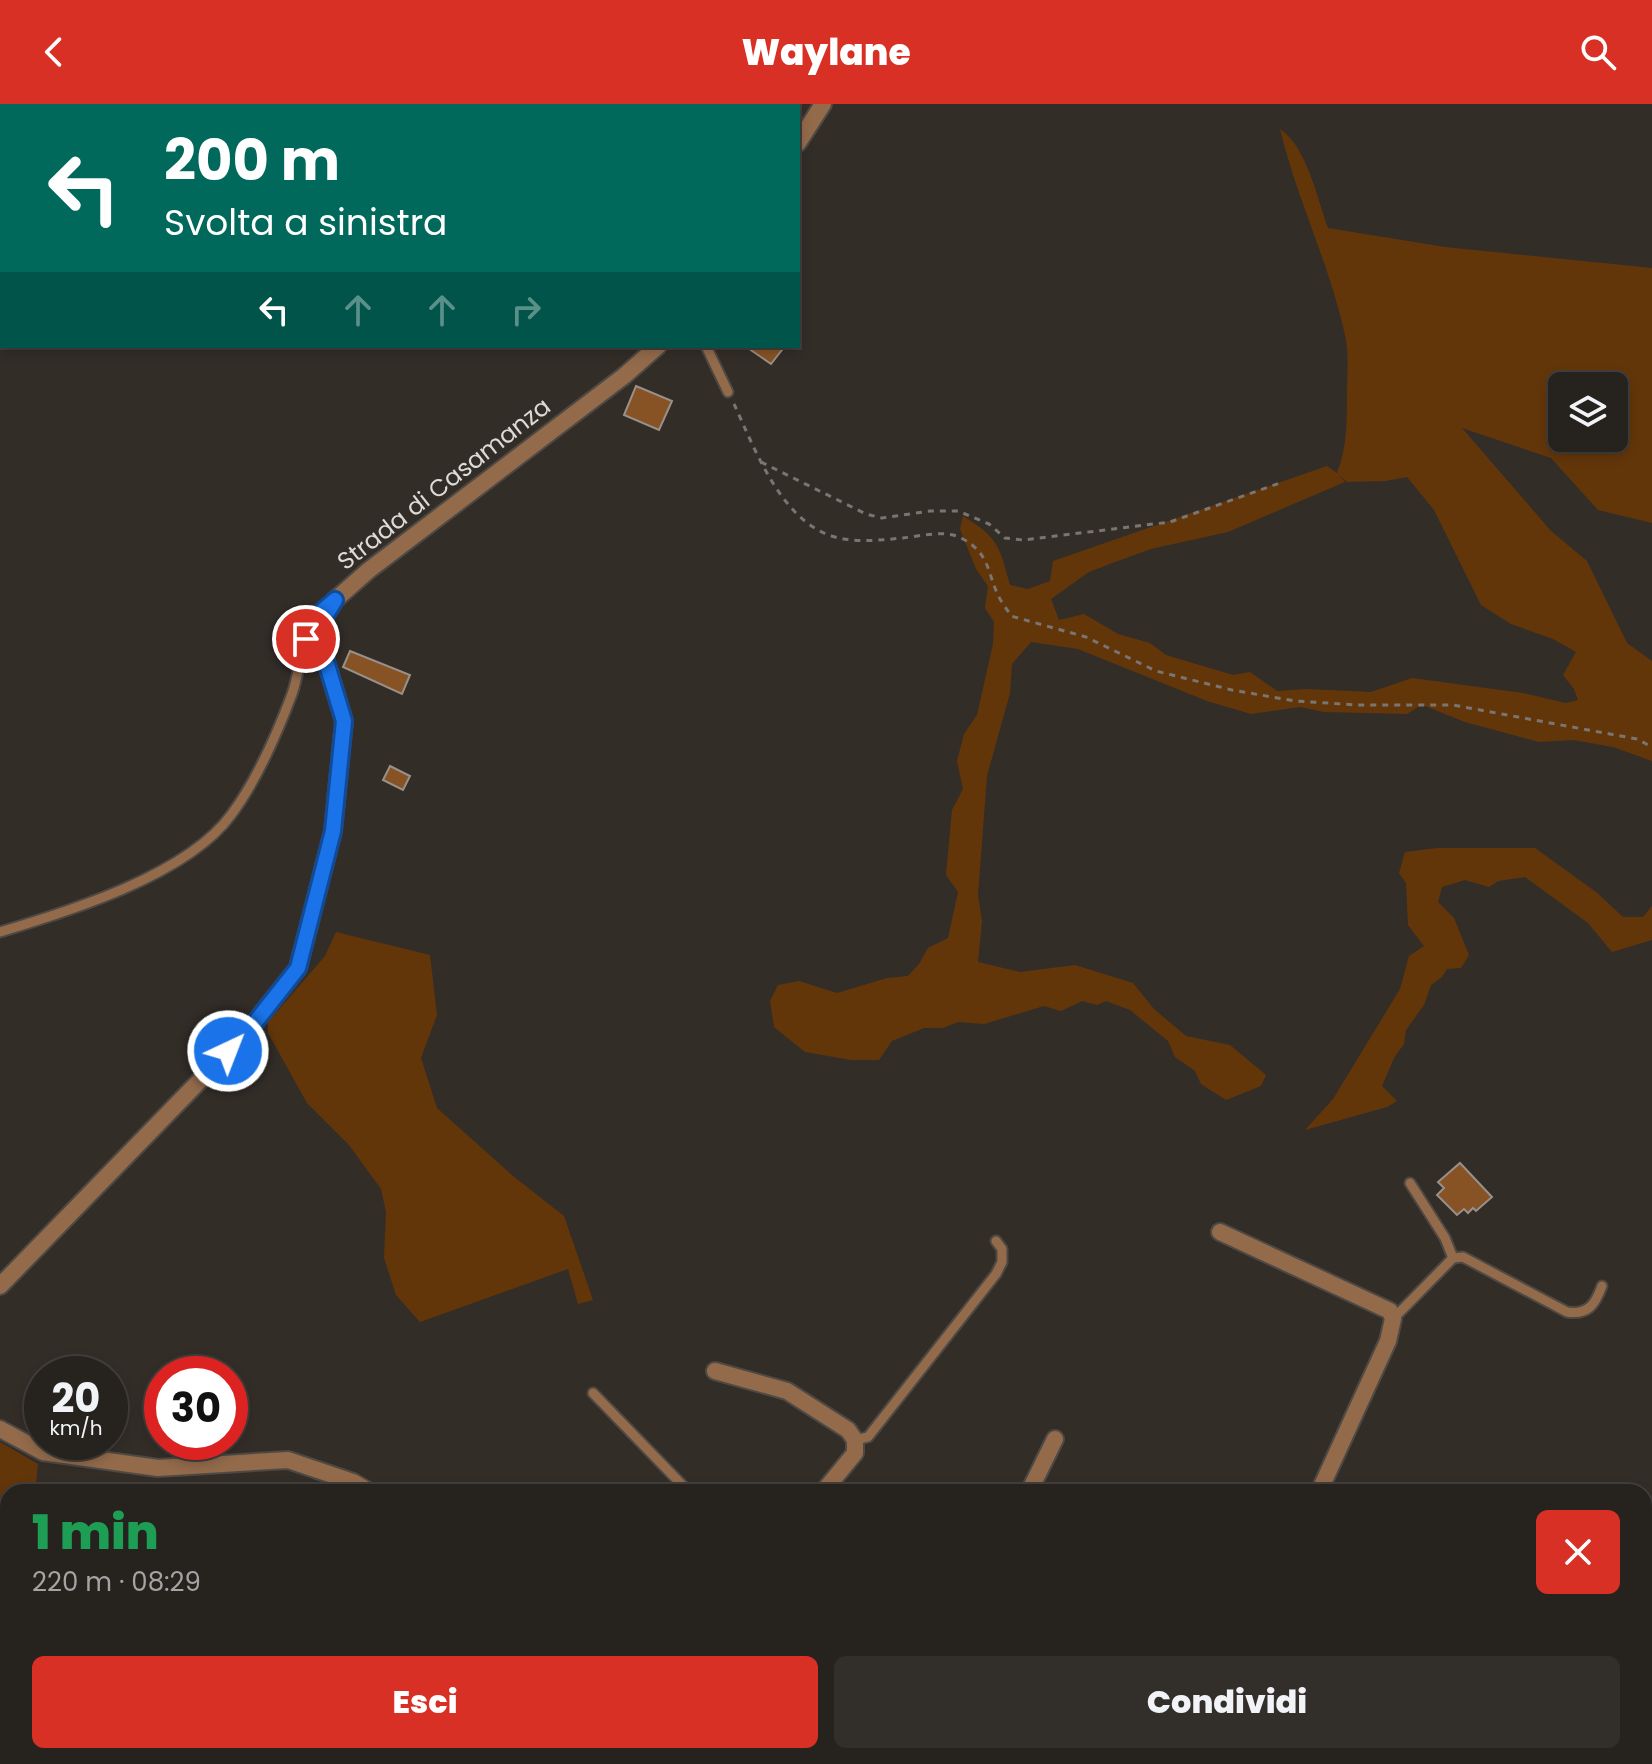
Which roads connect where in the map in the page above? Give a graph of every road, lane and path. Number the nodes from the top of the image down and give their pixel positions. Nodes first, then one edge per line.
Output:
1 (823, 104) edge
2 (800, 140) edge
3 (656, 348) edge
4 (707, 348) edge
5 (728, 392) joint
6 (761, 462) junction
7 (1280, 483) dead end
8 (335, 600) junction
9 (1652, 747) edge
10 (0, 932) edge
11 (1410, 1183) dead end
12 (1220, 1232) dead end
13 (996, 1241) dead end
14 (1453, 1258) junction
15 (0, 1286) edge
16 (1602, 1286) dead end
17 (1393, 1319) junction
18 (715, 1371) dead end
19 (593, 1393) dead end
20 (0, 1429) edge
21 (1055, 1439) dead end
22 (855, 1440) junction
23 (356, 1484) edge
24 (681, 1484) edge
25 (830, 1484) edge
26 (1033, 1484) edge
27 (1323, 1484) edge

1 - 2 street
3 - 8 street, Strada di Casamanza
4 - 5 lane
5 - 6 path
6 - 7 path
6 - 9 path
8 - 10 lane
8 - 15 street, Strada di Casamanza
11 - 14 lane
12 - 17 street
13 - 22 lane
14 - 16 lane
14 - 17 lane
17 - 27 street
18 - 22 street
19 - 24 lane
20 - 23 street
21 - 26 street
22 - 25 street

